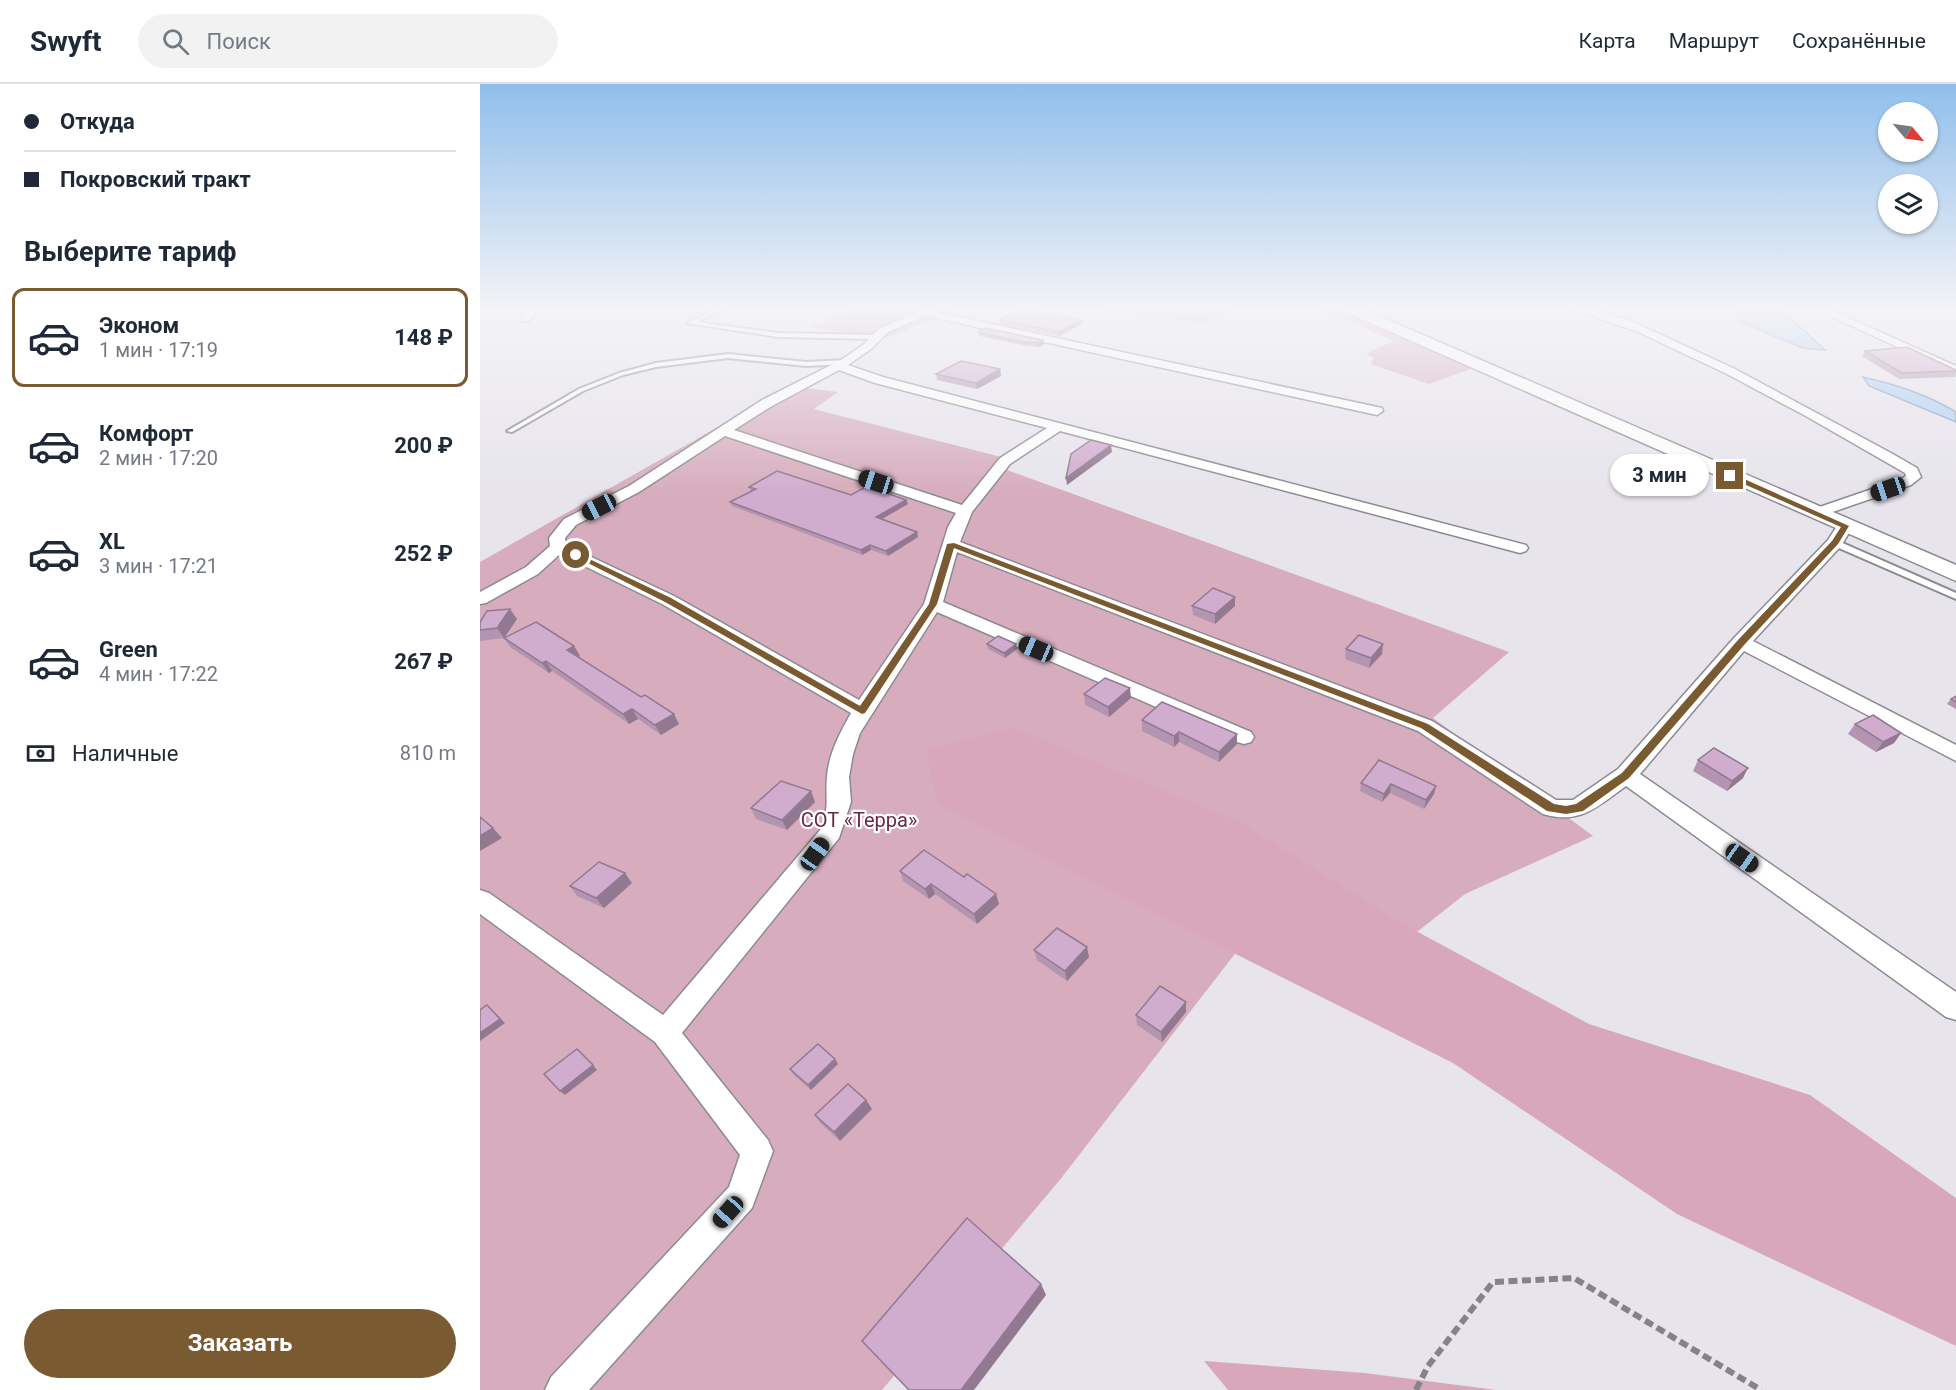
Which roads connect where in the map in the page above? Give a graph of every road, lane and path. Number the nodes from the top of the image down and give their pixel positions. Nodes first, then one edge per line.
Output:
1 (633, 371) edge
2 (826, 371) edge
3 (859, 371) edge
4 (1198, 371) edge
5 (1492, 371) edge
6 (1729, 371) edge
7 (1377, 411) dead end
8 (1059, 426) junction
9 (510, 431) dead end
10 (722, 431) junction
11 (965, 511) junction
12 (1816, 513) junction
13 (1840, 534) junction
14 (951, 544) junction
15 (558, 547) junction
16 (1520, 548) dead end
17 (1956, 574) edge
18 (1956, 596) edge
19 (480, 599) edge
20 (933, 604) junction
21 (1742, 642) junction
22 (862, 711) junction
23 (1244, 737) dead end
24 (1956, 754) edge
25 (1626, 775) junction
26 (480, 900) edge
27 (1956, 1008) edge
28 (665, 1033) junction
29 (564, 1390) edge
30 (1416, 1390) edge
31 (1761, 1390) edge

1 - 9 lane
2 - 10 street
3 - 8 street
4 - 7 street
5 - 12 main road
6 - 12 street
8 - 11 street
8 - 16 street
10 - 11 street
10 - 15 street
11 - 14 street
12 - 13 main road
13 - 17 main road
13 - 18 lane
13 - 21 street
14 - 20 street
14 - 25 street
15 - 19 street
15 - 22 street
20 - 22 street
20 - 23 street
21 - 24 street
21 - 25 street
22 - 28 street
25 - 27 street
26 - 28 street
28 - 29 street
30 - 31 path

